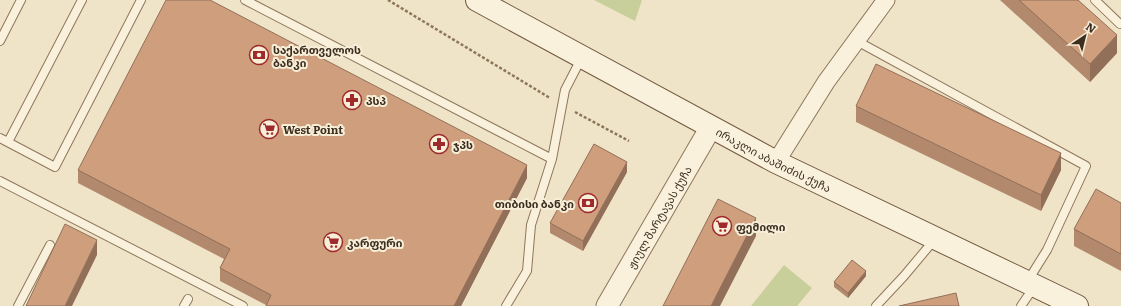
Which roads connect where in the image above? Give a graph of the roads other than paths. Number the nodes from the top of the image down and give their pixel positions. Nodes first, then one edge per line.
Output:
1 (21, 0) edge
2 (82, 0) edge
3 (141, 0) edge
4 (245, 0) edge
5 (477, 0) edge
6 (886, 0) edge
7 (1094, 0) edge
8 (1120, 24) dead end
9 (855, 40) junction
10 (0, 41) edge
11 (582, 57) junction
12 (711, 127) junction
13 (4, 140) edge
14 (552, 159) junction
15 (776, 162) junction
16 (0, 181) edge
17 (935, 238) junction
18 (50, 245) dead end
19 (1031, 284) junction
20 (18, 306) edge
21 (243, 306) edge
22 (506, 306) edge
23 (607, 306) edge
24 (876, 306) edge
25 (1021, 306) edge
26 (1077, 306) edge

1 - 10 lane
2 - 13 lane
3 - 13 lane
4 - 14 lane
5 - 11 main road, ირაკლი აბაშიძის ქუჩა
6 - 9 street
7 - 8 lane
9 - 15 street
9 - 19 lane
11 - 12 main road, ირაკლი აბაშიძის ქუჩა
11 - 14 lane
12 - 15 main road, ირაკლი აბაშიძის ქუჩა
12 - 23 street, ჟიულ შარტავას ქუჩა
14 - 22 lane
15 - 17 main road, ირაკლი აბაშიძის ქუჩა
16 - 21 lane
17 - 19 main road, ირაკლი აბაშიძის ქუჩა
17 - 24 lane
18 - 20 lane
19 - 25 lane
19 - 26 main road, ირაკლი აბაშიძის ქუჩა

